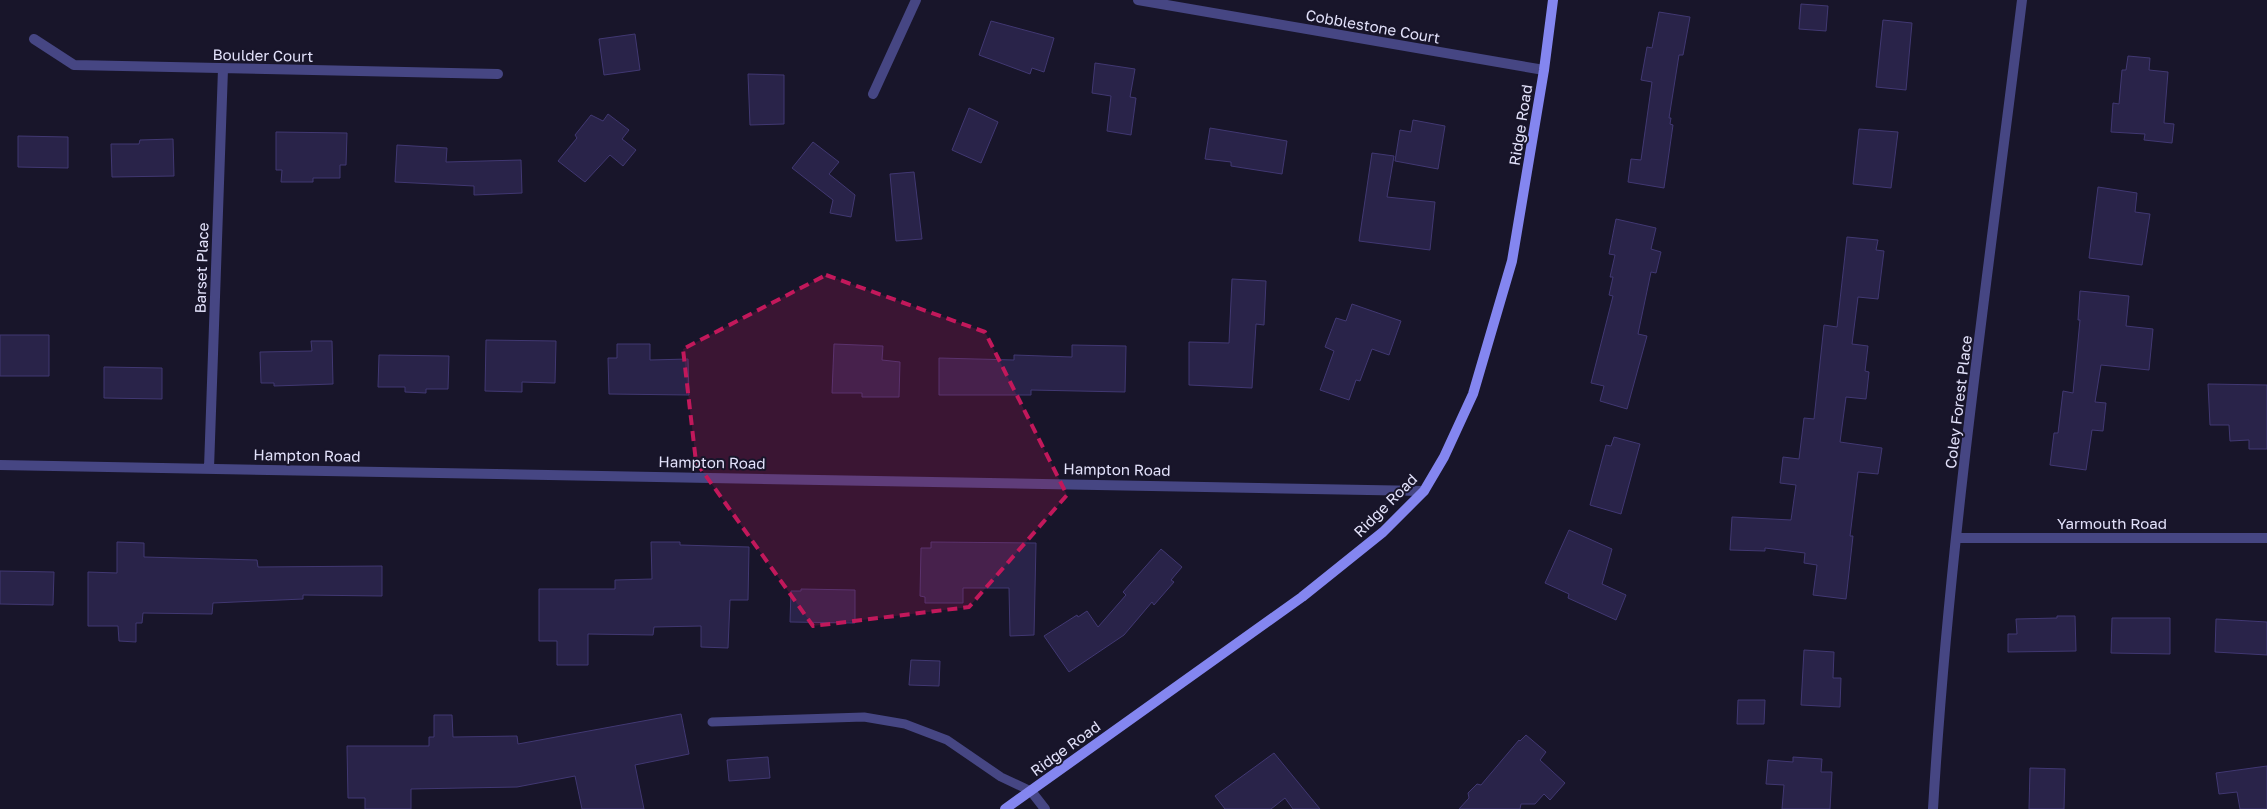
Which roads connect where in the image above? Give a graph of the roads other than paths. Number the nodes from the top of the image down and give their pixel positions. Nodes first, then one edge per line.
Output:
1 (916, 0) edge
2 (1138, 0) edge
3 (1553, 0) edge
4 (2022, 0) edge
5 (34, 39) dead end
6 (223, 69) junction
7 (1544, 70) junction
8 (498, 74) dead end
9 (873, 94) dead end
10 (0, 465) edge
11 (209, 468) junction
12 (1424, 491) junction
13 (1956, 538) junction
14 (2267, 538) edge
15 (712, 722) dead end
16 (1031, 791) junction
17 (1005, 809) edge
18 (1045, 809) edge
19 (1933, 809) edge

1 - 9 street
2 - 7 street, Cobblestone Court
3 - 7 street, Ridge Road
4 - 13 street, Coley Forest Place
5 - 6 street, Boulder Court
6 - 8 street, Boulder Court
6 - 11 street, Barset Place
7 - 12 street, Ridge Road
10 - 11 street, Hampton Road
11 - 12 street, Hampton Road
12 - 16 street, Ridge Road
13 - 14 street, Yarmouth Road
13 - 19 street, Coley Forest Place
15 - 16 lane
16 - 17 street, Ridge Road
16 - 18 street

